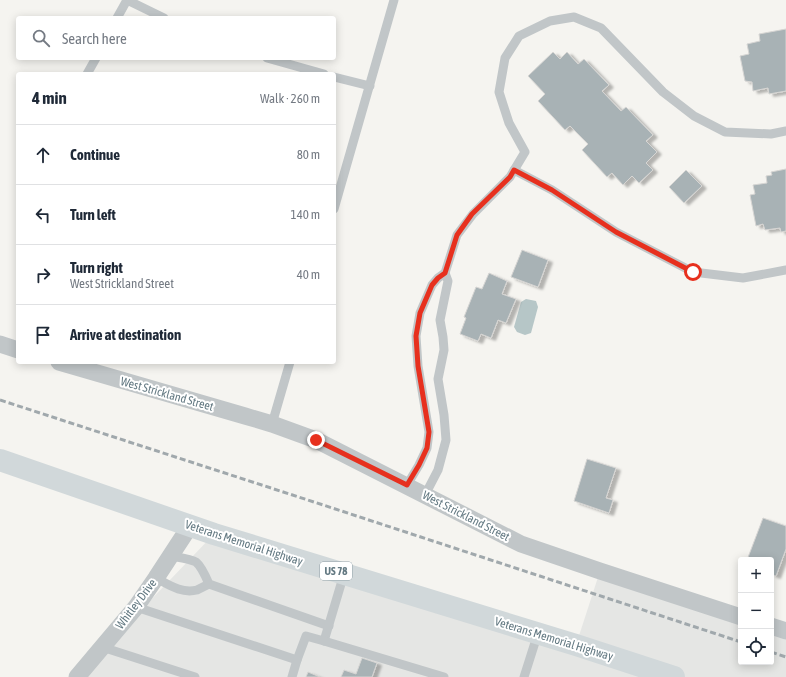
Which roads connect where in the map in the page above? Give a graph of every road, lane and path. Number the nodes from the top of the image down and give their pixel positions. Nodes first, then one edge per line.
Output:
1 (127, 0) edge
2 (394, 0) edge
3 (118, 16) edge
4 (160, 16) edge
5 (95, 60) edge
6 (274, 60) edge
7 (88, 72) edge
8 (317, 72) edge
9 (336, 78) edge
10 (370, 86) junction
11 (786, 131) edge
12 (514, 170) junction
13 (336, 203) edge
14 (786, 270) edge
15 (445, 273) junction
16 (0, 344) edge
17 (16, 349) edge
18 (71, 364) edge
19 (289, 364) edge
20 (97, 368) edge
21 (272, 424) junction
22 (0, 460) edge
23 (407, 485) junction
24 (426, 495) junction
25 (190, 526) junction
26 (171, 556) junction
27 (344, 574) junction
28 (156, 578) junction
29 (208, 584) junction
30 (136, 607) junction
31 (738, 615) edge
32 (329, 626) junction
33 (774, 627) edge
34 (786, 631) edge
35 (538, 633) junction
36 (324, 641) junction
37 (102, 647) junction
38 (297, 660) junction
39 (664, 675) edge
40 (77, 677) edge
41 (195, 677) edge
42 (292, 677) edge
43 (444, 677) edge
44 (524, 677) edge

1 - 3 lane
1 - 4 lane
2 - 10 lane
5 - 7 lane
6 - 8 lane
9 - 10 lane
10 - 13 lane
11 - 12 lane
12 - 14 lane
12 - 15 lane
15 - 23 lane
15 - 24 lane
16 - 17 street
18 - 20 street, West Strickland Street
19 - 21 lane
20 - 21 street, West Strickland Street
21 - 23 street, West Strickland Street
22 - 25 main road, Veterans Memorial Highway / US 78
23 - 24 street, West Strickland Street
24 - 31 street, West Strickland Street
25 - 26 street, Whitley Drive
25 - 27 main road, Veterans Memorial Highway / US 78
26 - 28 street, Whitley Drive
26 - 29 lane
27 - 32 lane
27 - 35 main road, Veterans Memorial Highway / US 78
28 - 29 lane
28 - 30 street, Whitley Drive
29 - 32 lane
30 - 37 street, Whitley Drive
30 - 38 lane
32 - 36 lane
33 - 34 street
35 - 39 main road, Veterans Memorial Highway / US 78
35 - 44 lane
36 - 38 lane
36 - 43 lane
37 - 40 street, Whitley Drive
37 - 41 lane
38 - 42 lane

